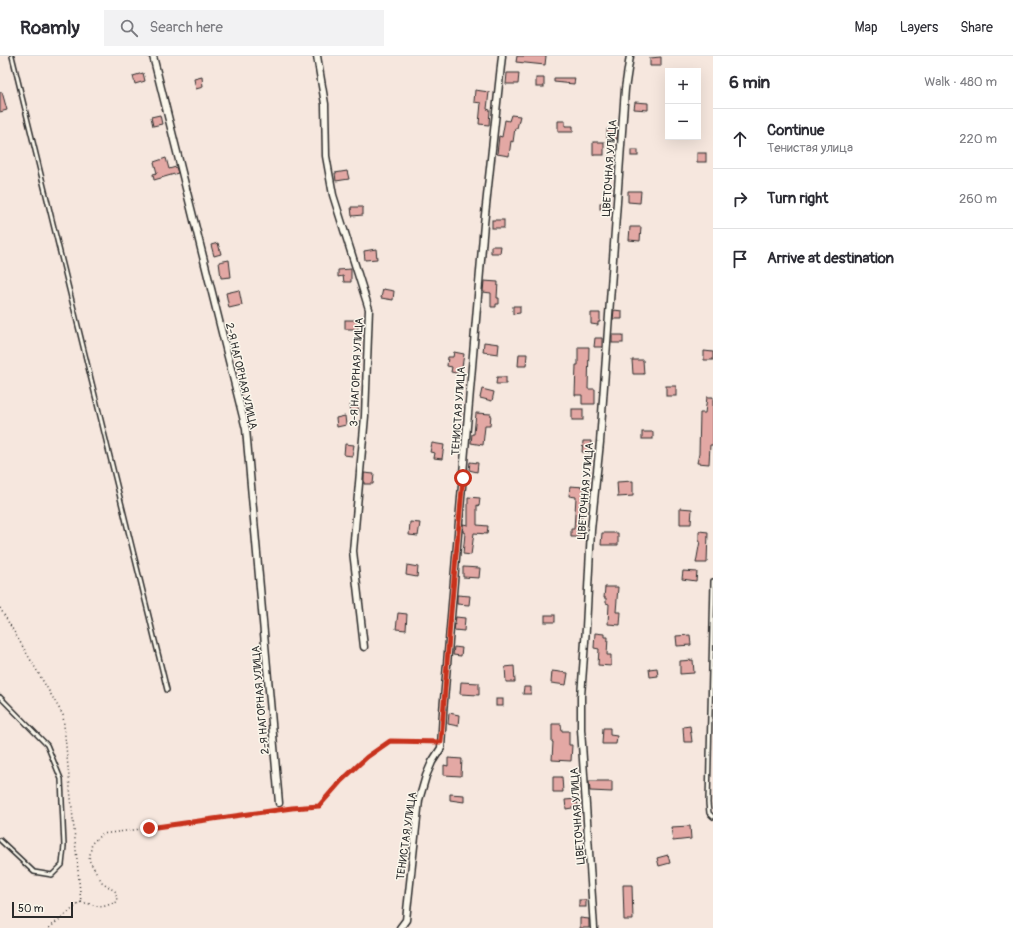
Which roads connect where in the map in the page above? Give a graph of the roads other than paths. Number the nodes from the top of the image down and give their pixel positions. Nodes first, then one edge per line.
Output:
1 (12, 56) edge
2 (153, 56) edge
3 (317, 56) edge
4 (502, 56) edge
5 (630, 56) edge
6 (713, 581) edge
7 (364, 647) dead end
8 (167, 690) dead end
9 (0, 696) edge
10 (279, 803) dead end
11 (713, 817) edge
12 (0, 840) edge
13 (400, 928) edge
14 (594, 928) edge

1 - 8 lane
2 - 10 street, 2-Я НАГОРНАЯ УЛИЦА
3 - 7 street, 3-Я НАГОРНАЯ УЛИЦА
4 - 13 street, ТЕНИСТАЯ УЛИЦА
5 - 14 street, ЦВЕТОЧНАЯ УЛИЦА
6 - 11 lane
9 - 12 lane

